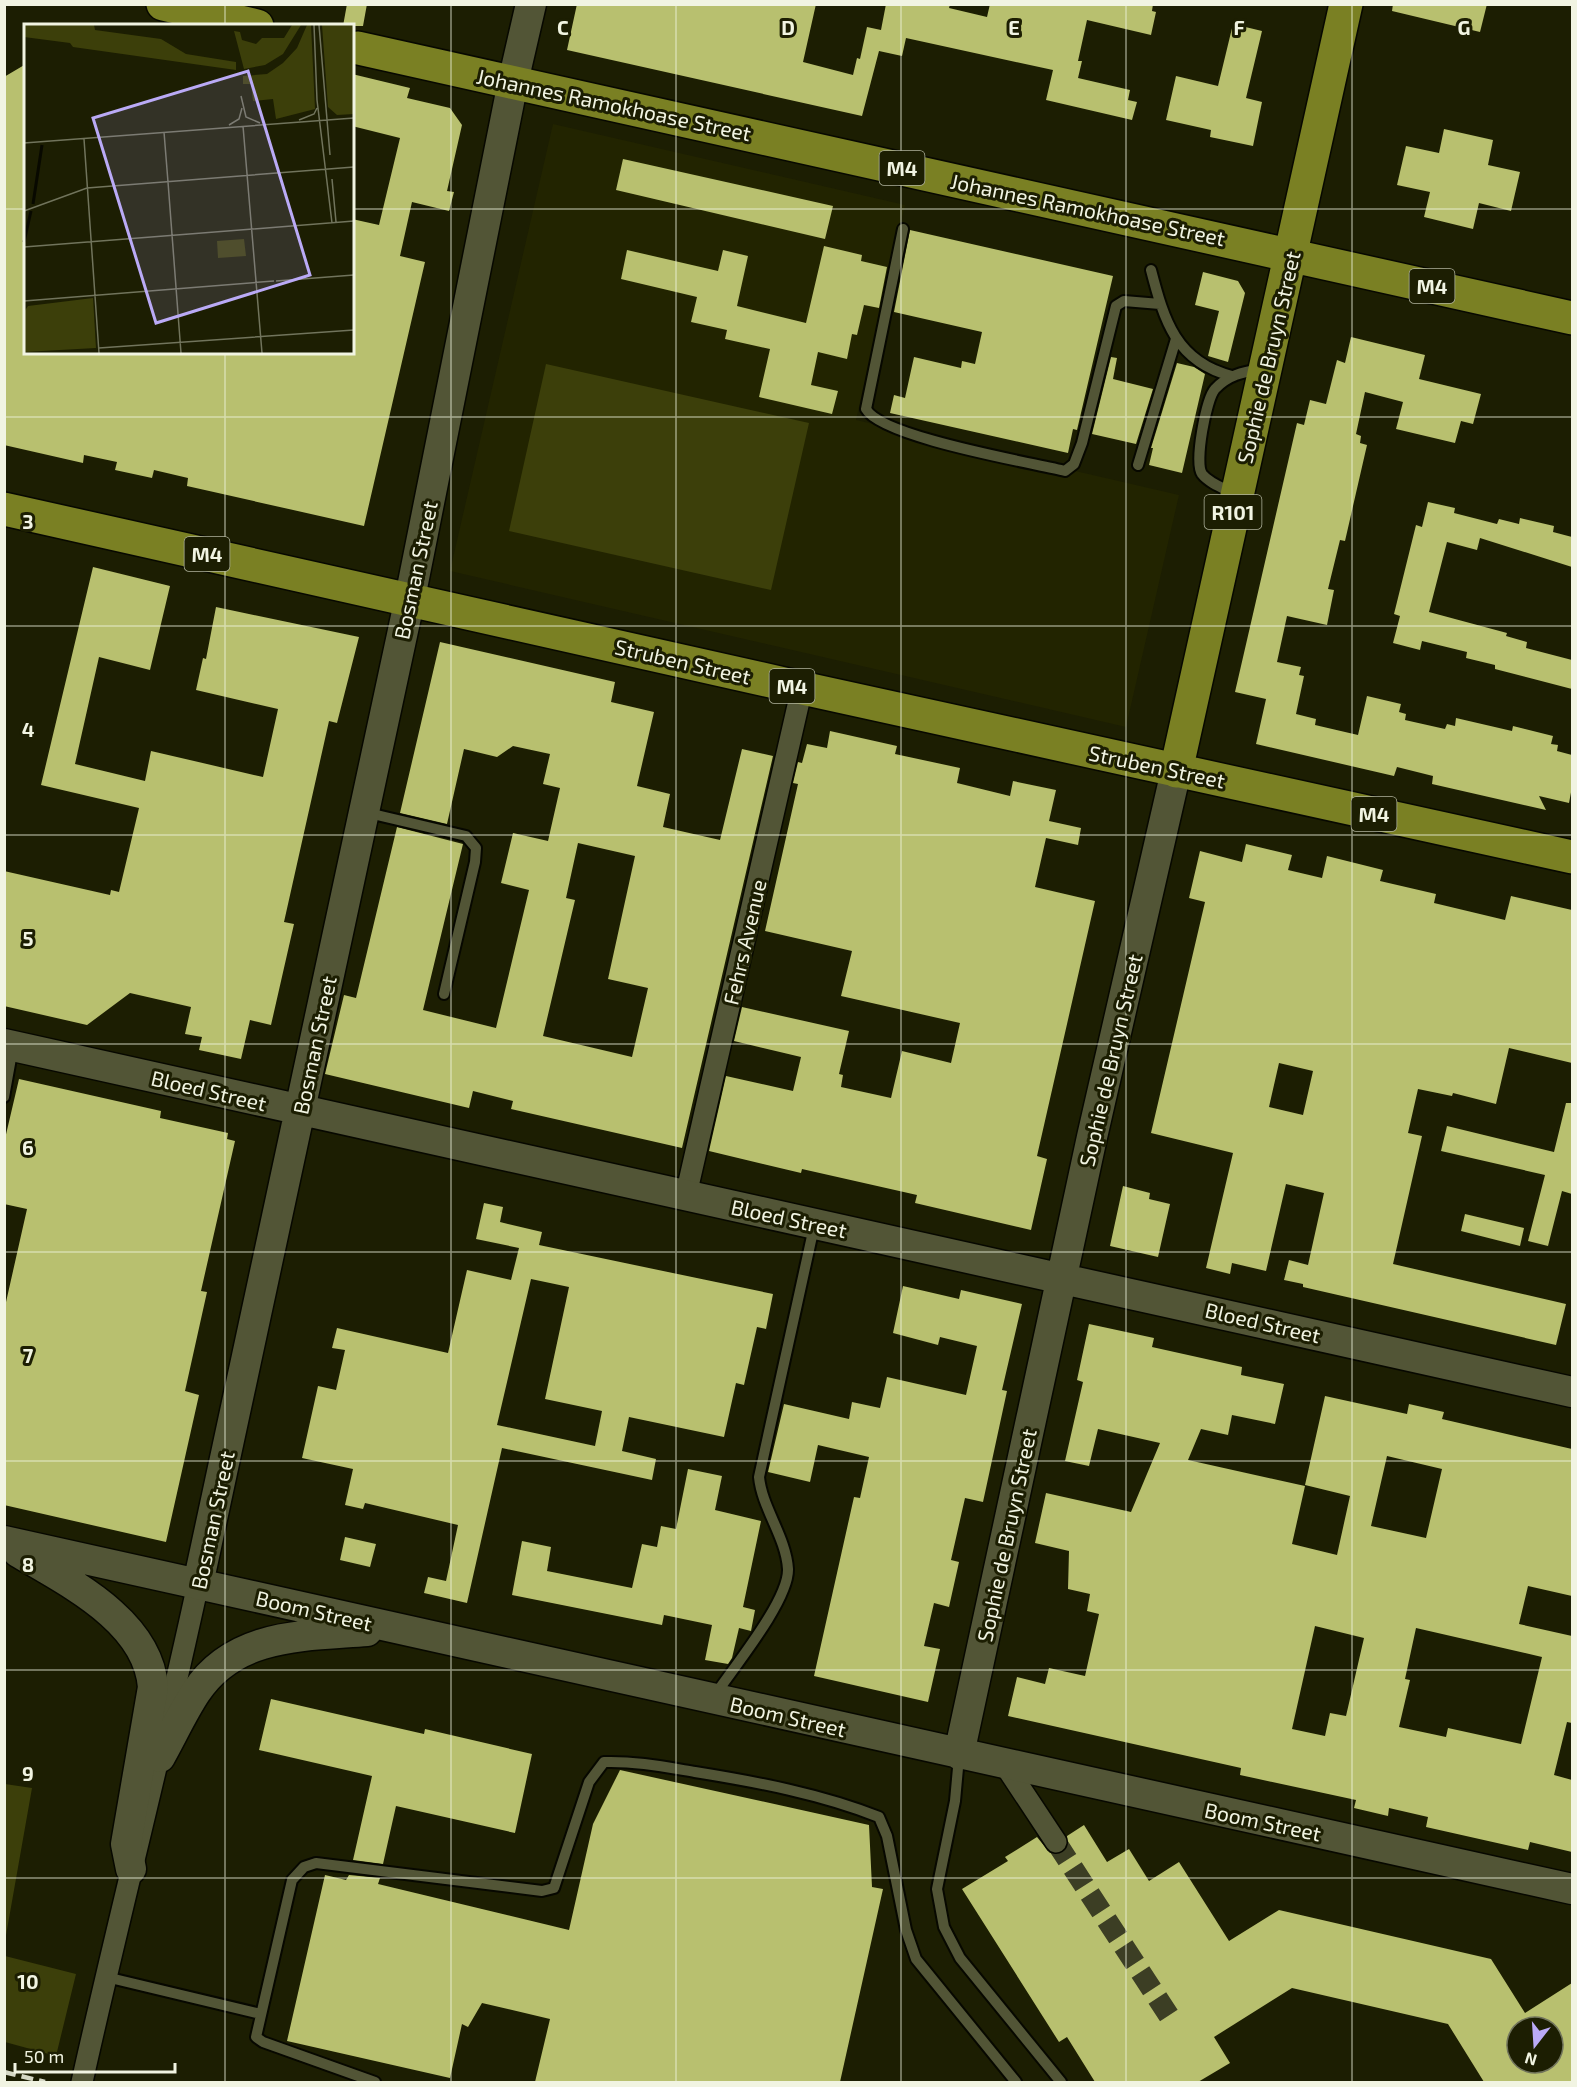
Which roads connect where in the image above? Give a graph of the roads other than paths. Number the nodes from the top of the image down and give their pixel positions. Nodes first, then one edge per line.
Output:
1 (163, 4) edge
2 (531, 4) edge
3 (1346, 4) edge
4 (248, 24) edge
5 (358, 48) dead end
6 (513, 82) junction
7 (903, 229) dead end
8 (1291, 254) junction
9 (1151, 270) dead end
10 (1160, 304) junction
11 (1572, 318) edge
12 (1176, 339) junction
13 (1266, 368) junction
14 (1232, 376) junction
15 (1138, 465) dead end
16 (1236, 494) junction
17 (4, 509) edge
18 (410, 598) junction
19 (802, 688) junction
20 (1176, 771) junction
21 (364, 812) junction
22 (1572, 857) edge
23 (444, 993) dead end
24 (9, 1045) edge
25 (4, 1097) edge
26 (300, 1111) junction
27 (686, 1195) junction
28 (814, 1224) junction
29 (1062, 1277) junction
30 (1572, 1392) edge
31 (4, 1543) edge
32 (198, 1584) junction
33 (400, 1629) junction
34 (713, 1699) junction
35 (959, 1754) junction
36 (160, 1757) junction
37 (1005, 1765) junction
38 (1056, 1842) tunnel mouth
39 (130, 1869) junction
40 (1572, 1889) edge
41 (106, 1977) junction
42 (261, 2014) junction
43 (82, 2082) edge
44 (375, 2082) edge
45 (1016, 2082) edge
46 (1061, 2082) edge

1 - 4 main road
2 - 6 main road, Bosman Street
3 - 8 main road, Sophie de Bruyn Street / R101
5 - 6 main road, Johannes Ramokhoase Street / M4
6 - 8 main road, Johannes Ramokhoase Street / M4
6 - 18 main road, Bosman Street
7 - 10 lane
8 - 11 main road, Johannes Ramokhoase Street / M4
8 - 13 main road, Sophie de Bruyn Street / R101
9 - 10 lane
10 - 12 lane
12 - 14 lane
12 - 15 lane
13 - 14 lane
13 - 16 main road, Sophie de Bruyn Street / R101
14 - 16 lane
16 - 20 main road, Sophie de Bruyn Street / R101
17 - 18 main road, Struben Street / M4
18 - 19 main road, Struben Street / M4
18 - 21 main road, Bosman Street
19 - 20 main road, Struben Street / M4
19 - 27 street, Fehrs Avenue
20 - 22 main road, Struben Street / M4
20 - 29 main road, Sophie de Bruyn Street / R101
21 - 23 lane
21 - 26 main road, Bosman Street
24 - 25 lane
24 - 26 main road, Bloed Street
26 - 27 main road, Bloed Street
26 - 32 main road, Bosman Street
27 - 28 main road, Bloed Street
28 - 29 main road, Bloed Street
28 - 34 lane
29 - 30 main road, Bloed Street
29 - 35 main road, Sophie de Bruyn Street / R101
31 - 32 main road, Boom Street
31 - 39 main road
32 - 33 main road, Boom Street
32 - 36 street, Bosman Street
33 - 34 main road, Boom Street
33 - 36 main road
34 - 35 main road, Boom Street
35 - 37 main road, Boom Street
35 - 46 lane, Sophie de Bruyn Street / R101
36 - 39 street, Bosman Street
37 - 38 street
37 - 40 main road, Boom Street
39 - 41 street, Bosman Street
41 - 42 lane
41 - 43 street, Bosman Street
42 - 44 lane
42 - 45 lane

